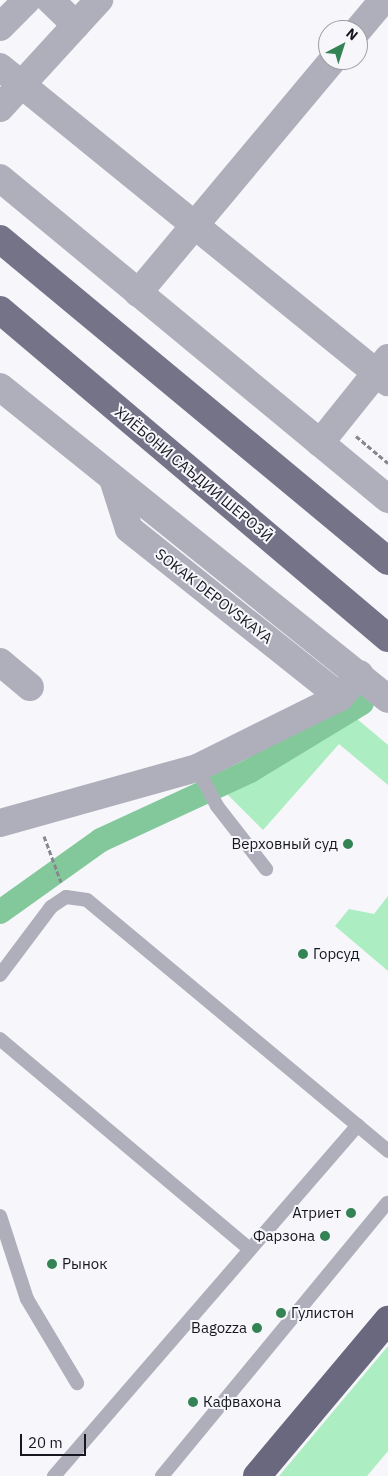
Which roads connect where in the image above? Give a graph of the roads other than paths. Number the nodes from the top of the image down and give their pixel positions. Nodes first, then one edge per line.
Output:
1 (27, 0) edge
2 (50, 0) edge
3 (98, 0) edge
4 (383, 0) edge
5 (366, 20) edge
6 (76, 25) junction
7 (0, 28) edge
8 (0, 67) edge
9 (325, 70) edge
10 (23, 83) junction
11 (0, 108) edge
12 (0, 178) edge
13 (194, 226) junction
14 (0, 239) edge
15 (138, 292) junction
16 (0, 310) edge
17 (384, 371) edge
18 (0, 387) edge
19 (320, 443) junction
20 (113, 480) junction
21 (388, 498) edge
22 (388, 561) edge
23 (388, 638) edge
24 (0, 662) edge
25 (360, 674) junction
26 (30, 687) dead end
27 (340, 697) junction
28 (388, 699) edge
29 (201, 776) junction
30 (0, 823) edge
31 (266, 870) dead end
32 (0, 975) edge
33 (0, 1039) edge
34 (358, 1125) junction
35 (388, 1151) edge
36 (387, 1203) edge
37 (0, 1216) edge
38 (248, 1248) junction
39 (388, 1320) edge
40 (77, 1383) dead end
41 (54, 1476) edge
42 (162, 1476) edge
43 (257, 1476) edge

1 - 7 street
2 - 6 street
3 - 6 street
4 - 5 street
6 - 10 street
8 - 10 street
9 - 13 street
10 - 11 street
10 - 13 street
12 - 15 street
13 - 15 street
13 - 17 street
14 - 22 main road
15 - 19 street
16 - 23 main road, ХИЁБОНИ САЪДИИ ШЕРОЗӢ
17 - 19 street
18 - 20 street
19 - 21 street
20 - 25 street
20 - 27 street, SOKAK DEPOVSKAYA
24 - 26 street
25 - 27 street
25 - 28 street
27 - 29 street
29 - 30 street
29 - 31 lane
32 - 34 lane
33 - 38 lane
34 - 35 lane
34 - 38 lane
36 - 42 lane
37 - 40 lane
38 - 41 lane
39 - 43 highway

